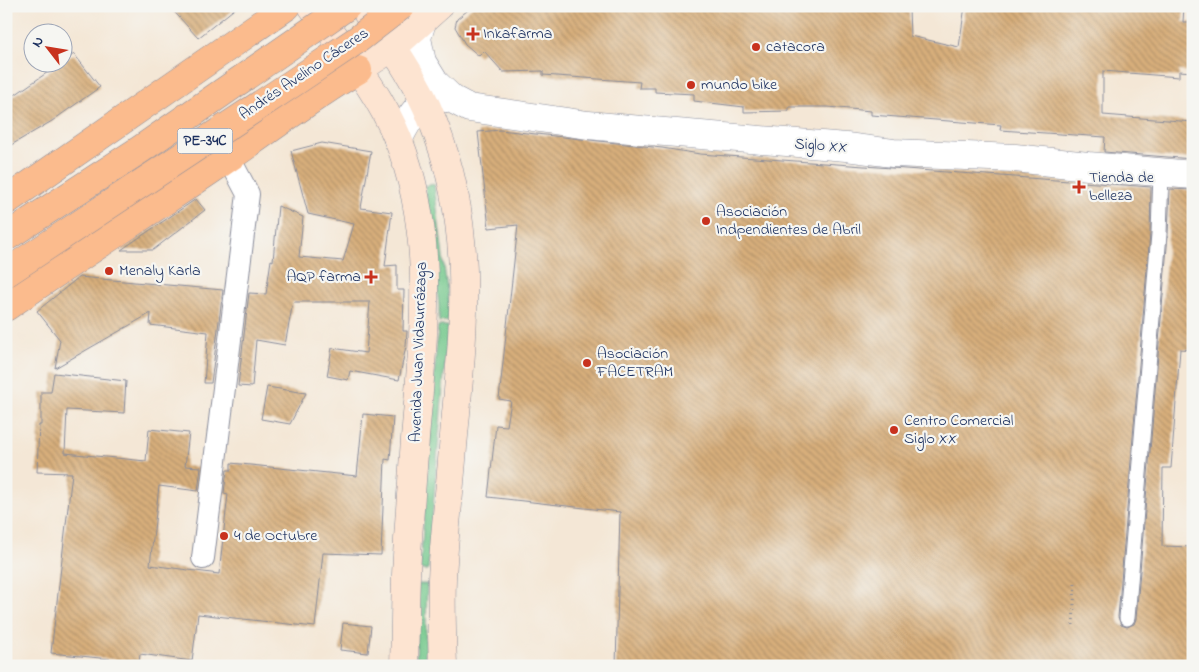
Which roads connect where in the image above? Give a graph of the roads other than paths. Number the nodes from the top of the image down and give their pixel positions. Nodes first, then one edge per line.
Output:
1 (287, 6) edge
2 (312, 6) edge
3 (347, 6) edge
4 (362, 6) edge
5 (420, 11) edge
6 (393, 47) junction
7 (358, 70) junction
8 (452, 99) junction
9 (424, 101) junction
10 (398, 140) junction
11 (229, 158) junction
12 (1161, 173) junction
13 (1193, 175) edge
14 (6, 201) edge
15 (6, 237) edge
16 (6, 273) edge
17 (6, 307) edge
18 (203, 558) dead end
19 (1127, 618) dead end
20 (404, 666) edge
21 (443, 666) edge

1 - 14 highway
2 - 7 main road, Avenida Juan Vidaurrázaga
3 - 15 highway, Andrés Avelino Cáceres / PE-34C, bridge
4 - 6 main road
5 - 6 main road, Andrés Avelino Cáceres
5 - 8 street, Siglo XX
5 - 16 highway, Andrés Avelino Cáceres / PE-34C, bridge
6 - 7 main road, Andrés Avelino Cáceres
6 - 9 main road
7 - 10 main road, Avenida Juan Vidaurrázaga
7 - 11 highway
8 - 9 street, Siglo XX
8 - 12 street, Siglo XX
9 - 10 street
9 - 21 main road
10 - 20 main road, Avenida Juan Vidaurrázaga
11 - 17 highway
11 - 18 street
12 - 13 street, Siglo XX
12 - 19 lane

